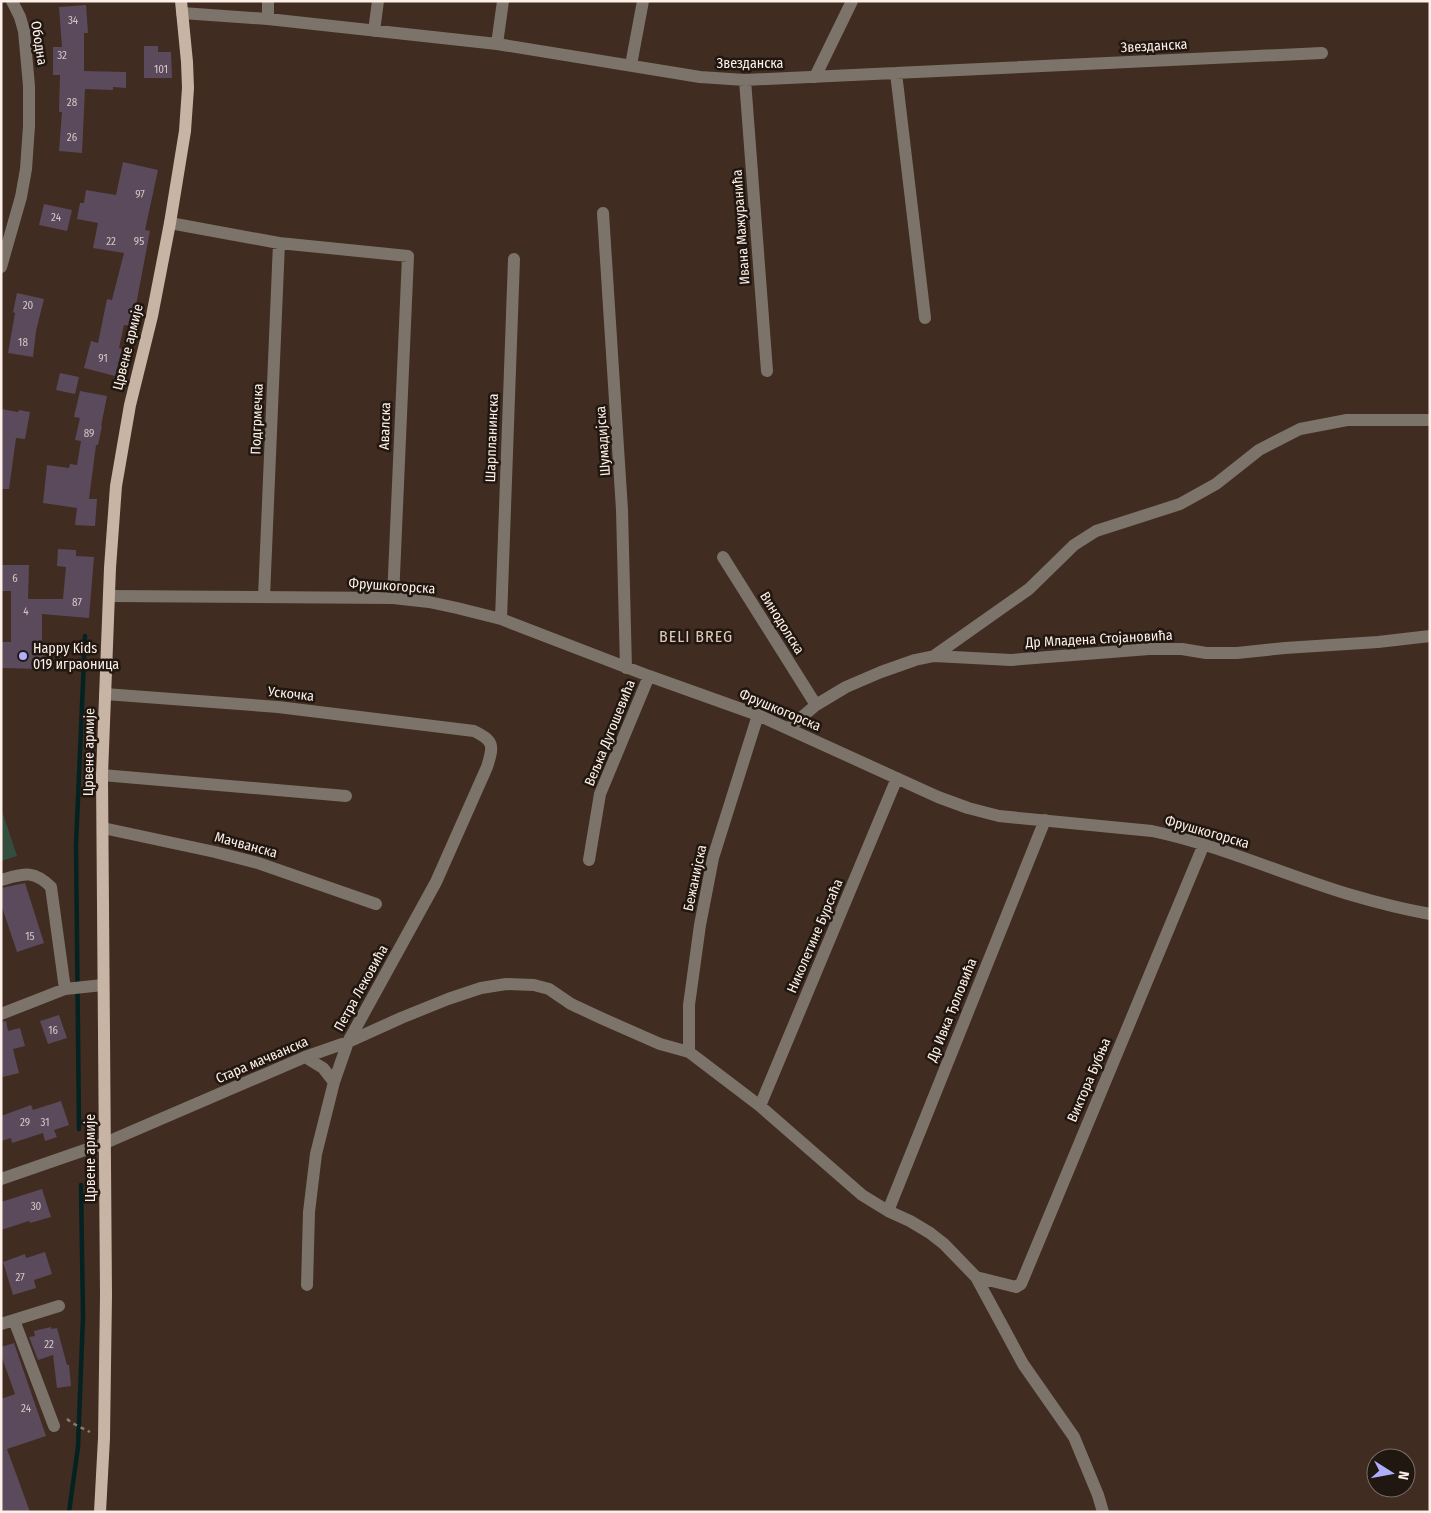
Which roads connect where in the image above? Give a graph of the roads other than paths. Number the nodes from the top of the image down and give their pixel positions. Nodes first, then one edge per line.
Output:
1 (12, 1) edge
2 (268, 1) edge
3 (378, 1) edge
4 (503, 1) edge
5 (643, 1) edge
6 (852, 1) edge
7 (182, 7) edge
8 (268, 19) junction
9 (374, 32) junction
10 (497, 44) junction
11 (1322, 53) dead end
12 (631, 65) junction
13 (896, 73) junction
14 (815, 77) junction
15 (745, 80) junction
16 (603, 213) dead end
17 (170, 223) junction
18 (280, 243) junction
19 (514, 259) dead end
20 (1, 267) edge
21 (925, 318) dead end
22 (767, 372) dead end
23 (1430, 420) edge
24 (723, 557) dead end
25 (109, 596) junction
26 (264, 597) junction
27 (393, 598) junction
28 (501, 619) junction
29 (1430, 636) edge
30 (934, 656) junction
31 (626, 668) junction
32 (649, 676) junction
33 (105, 694) junction
34 (816, 705) junction
35 (758, 715) junction
36 (789, 728) junction
37 (474, 731) joint
38 (102, 775) junction
39 (897, 778) junction
40 (346, 796) dead end
41 (1045, 820) junction
42 (103, 828) junction
43 (1204, 844) junction
44 (589, 860) dead end
45 (1, 880) edge
46 (376, 904) dead end
47 (1430, 914) edge
48 (104, 985) junction
49 (65, 989) junction
50 (1, 1014) edge
51 (348, 1042) junction
52 (689, 1052) junction
53 (305, 1057) junction
54 (334, 1082) junction
55 (760, 1106) junction
56 (105, 1143) junction
57 (1, 1179) edge
58 (888, 1211) junction
59 (976, 1277) junction
60 (307, 1285) dead end
61 (59, 1306) dead end
62 (7, 1322) edge
63 (54, 1426) dead end
64 (100, 1512) edge
65 (1103, 1512) edge

1 - 20 street, Ободна
2 - 8 street
3 - 9 street
4 - 10 street
5 - 12 street
6 - 14 street
7 - 8 street, Звезданска
7 - 17 main road, Црвене армије
8 - 9 street, Звезданска
9 - 10 street, Звезданска
10 - 12 street, Звезданска
11 - 13 street, Звезданска
12 - 15 street, Звезданска
13 - 14 street, Звезданска
13 - 21 street
14 - 15 street, Звезданска
15 - 22 street, Ивана Мажуранића
16 - 31 street, Шумадијска
17 - 18 street
17 - 25 main road, Црвене армије
18 - 26 street, Подгрмечка
18 - 27 street, Авалска
19 - 28 street, Шарпланинска
23 - 30 street
24 - 34 street, Винодолска
25 - 26 street, Фрушкогорска
25 - 33 main road, Црвене армије
26 - 27 street, Фрушкогорска
27 - 28 street, Фрушкогорска
28 - 31 street, Фрушкогорска
29 - 30 street, Др Младена Стојановића
30 - 34 street, Др Младена Стојановића
31 - 32 street, Фрушкогорска
32 - 35 street, Фрушкогорска
32 - 44 street, Вељка Дугошевића
33 - 37 street, Ускочка
33 - 38 main road, Црвене армије
34 - 36 street, Др Младена Стојановића
35 - 36 street, Фрушкогорска
35 - 52 street, Бежанијска
36 - 39 street, Фрушкогорска
37 - 51 street, Петра Лековића
38 - 40 street
38 - 42 main road, Црвене армије
39 - 41 street, Фрушкогорска
39 - 55 street, Николетине Бурсаћа
41 - 43 street, Фрушкогорска
41 - 58 street, Др Ивка Ђоловића
42 - 46 street, Мачванска
42 - 48 main road, Црвене армије
43 - 47 street, Фрушкогорска
43 - 59 street, Виктора Бубња
45 - 49 street
48 - 49 street
48 - 56 main road, Црвене армије
49 - 50 street
51 - 52 street, Стара мачванска
51 - 53 street, Стара мачванска
51 - 54 street, Петра Лековића
52 - 55 street
53 - 54 street
53 - 56 street, Стара мачванска
54 - 60 street, Петра Лековића
55 - 58 street
56 - 57 street, Стара мачванска
56 - 64 main road, Црвене армије
58 - 59 street
59 - 65 street
61 - 62 street
62 - 63 street

